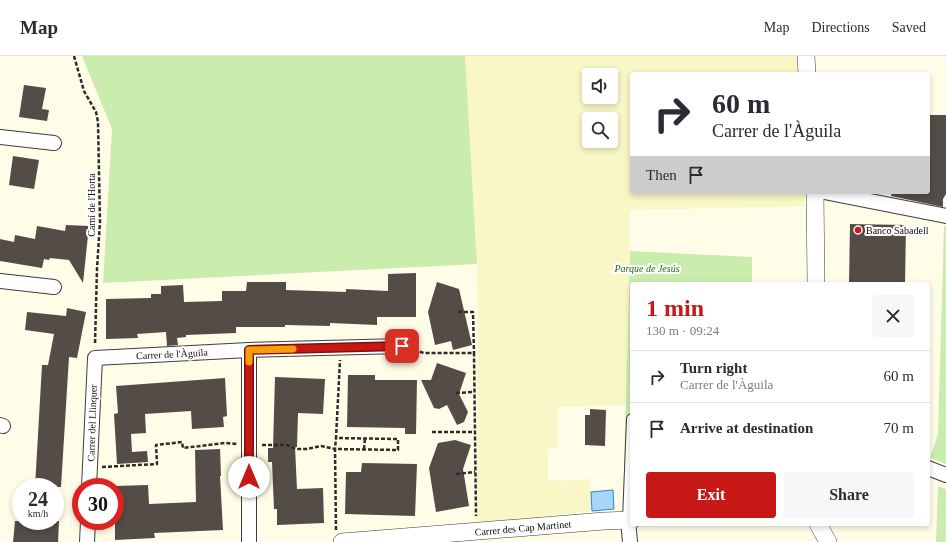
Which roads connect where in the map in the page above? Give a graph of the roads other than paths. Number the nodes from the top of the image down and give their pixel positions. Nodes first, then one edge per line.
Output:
1 (806, 56) edge
2 (807, 72) edge
3 (0, 137) edge
4 (54, 143) dead end
5 (815, 194) edge
6 (834, 194) edge
7 (946, 216) edge
8 (0, 281) edge
9 (816, 282) edge
10 (54, 287) dead end
11 (402, 346) road end
12 (249, 350) junction
13 (95, 358) joint
14 (930, 469) edge
15 (946, 475) edge
16 (89, 478) edge
17 (630, 520) edge
18 (819, 526) edge
19 (88, 530) edge
20 (339, 538) edge
21 (87, 542) edge
22 (249, 542) edge
23 (630, 542) edge
24 (828, 542) edge

1 - 2 street
3 - 4 street
5 - 9 street
6 - 7 street
8 - 10 street
11 - 12 street, Carrer de l'Àguila
12 - 13 street, Carrer de l'Àguila
12 - 22 street
13 - 16 street, Carrer del Llinquer
14 - 15 street
17 - 20 street, Carrer des Cap Martinet
17 - 23 street
18 - 24 street
19 - 21 street

